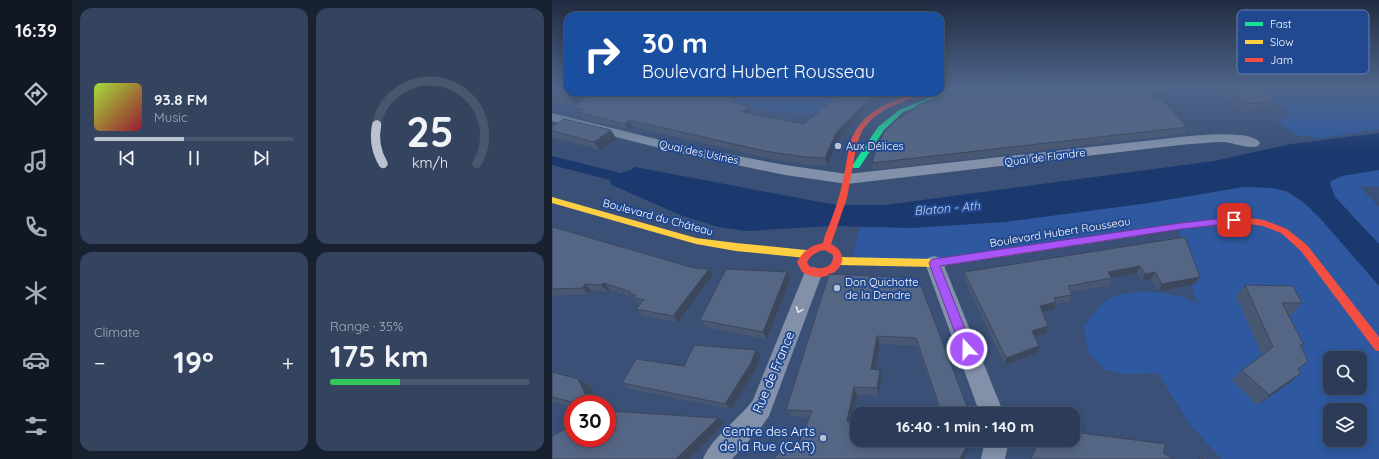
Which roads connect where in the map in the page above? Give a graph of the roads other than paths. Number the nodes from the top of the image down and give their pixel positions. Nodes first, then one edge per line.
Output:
1 (886, 107) edge
2 (910, 107) edge
3 (552, 117) edge
4 (1248, 142) dead end
5 (845, 185) junction
6 (552, 200) edge
7 (826, 246) junction
8 (838, 261) junction
9 (934, 263) junction
10 (810, 264) junction
11 (1379, 346) edge
12 (989, 407) edge
13 (996, 447) edge
14 (715, 459) edge
15 (994, 459) edge

1 - 5 street
2 - 5 street
3 - 5 street, Quai des Usines
4 - 5 street, Quai de Flandre
5 - 7 street
6 - 10 street, Boulevard du Château
7 - 8 street
7 - 10 street
8 - 9 street, Boulevard Hubert Rousseau
8 - 10 street
9 - 11 street, Boulevard Hubert Rousseau
9 - 12 street
10 -> 14 street, Rue de France
13 - 15 street

